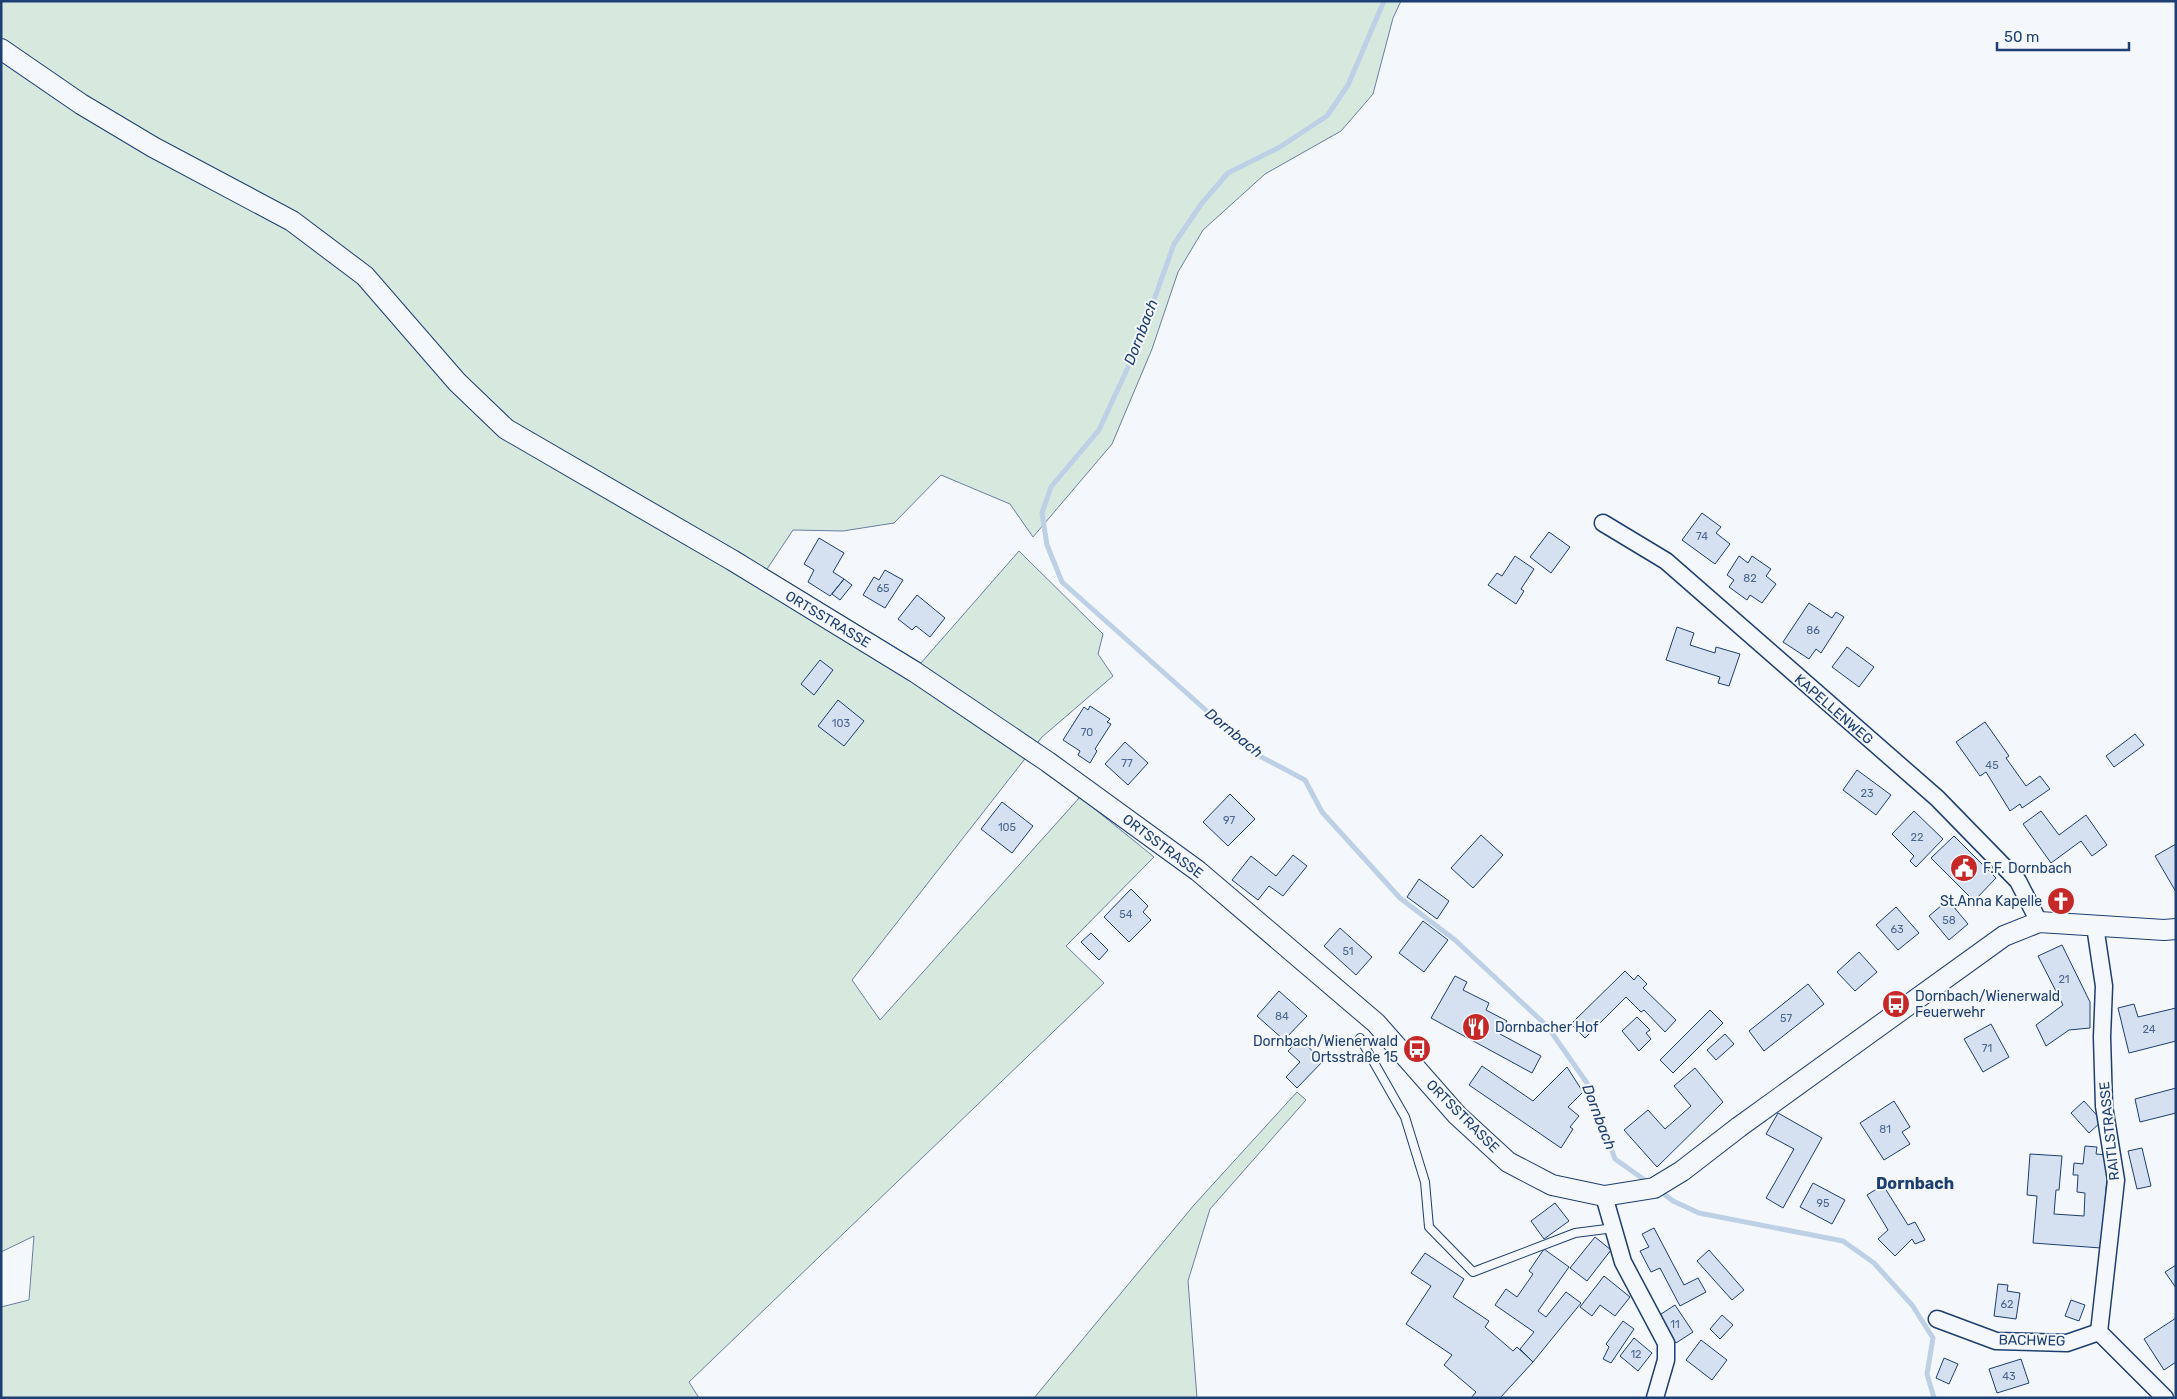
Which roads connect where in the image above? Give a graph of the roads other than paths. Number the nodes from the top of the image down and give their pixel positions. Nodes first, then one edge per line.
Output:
1 (1, 49) edge
2 (1602, 523) dead end
3 (2040, 922) junction
4 (2094, 926) junction
5 (2176, 929) edge
6 (1360, 1038) dead end
7 (1604, 1196) junction
8 (1614, 1228) junction
9 (1937, 1319) dead end
10 (2099, 1332) junction
11 (1655, 1398) edge
12 (2165, 1398) edge

1 - 7 street, ORTSSTRASSE
2 - 3 street, KAPELLENWEG
3 - 4 street, ORTSSTRASSE
3 - 7 street, ORTSSTRASSE
4 - 5 street, ORTSSTRASSE
4 - 10 street, RAITLSTRASSE
6 - 8 lane
7 - 8 street
8 - 11 street
9 - 10 street, BACHWEG
10 - 12 street

